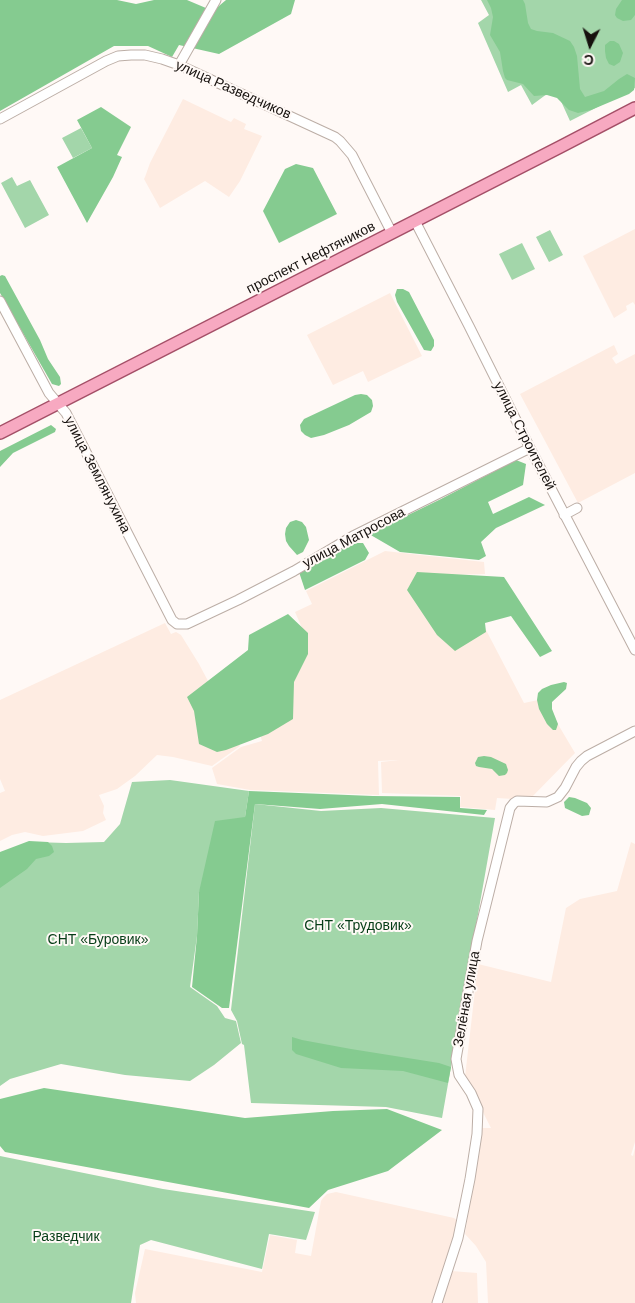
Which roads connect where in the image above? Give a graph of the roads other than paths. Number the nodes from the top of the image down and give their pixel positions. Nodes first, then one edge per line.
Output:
1 (216, 0) edge
2 (179, 65) junction
3 (635, 108) edge
4 (0, 119) edge
5 (415, 221) junction
6 (392, 233) junction
7 (0, 302) edge
8 (57, 403) junction
9 (0, 433) edge
10 (530, 448) junction
11 (577, 508) dead end
12 (564, 515) junction
13 (177, 624) joint
14 (635, 650) edge
15 (635, 731) edge
16 (437, 1303) edge

1 - 2 street
2 - 4 street, улица Разведчиков
2 - 6 street, улица Разведчиков
3 - 5 main road, проспект Нефтяников
5 - 6 main road, проспект Нефтяников
5 - 10 street, улица Строителей
6 - 8 main road, проспект Нефтяников
7 - 8 street, улица Землянухина
8 - 9 main road, проспект Нефтяников
8 - 13 street, улица Землянухина
10 - 12 street, улица Строителей
10 - 13 street, улица Матросова
11 - 12 street
12 - 14 street, улица Строителей
15 - 16 street, Зелёная улица

